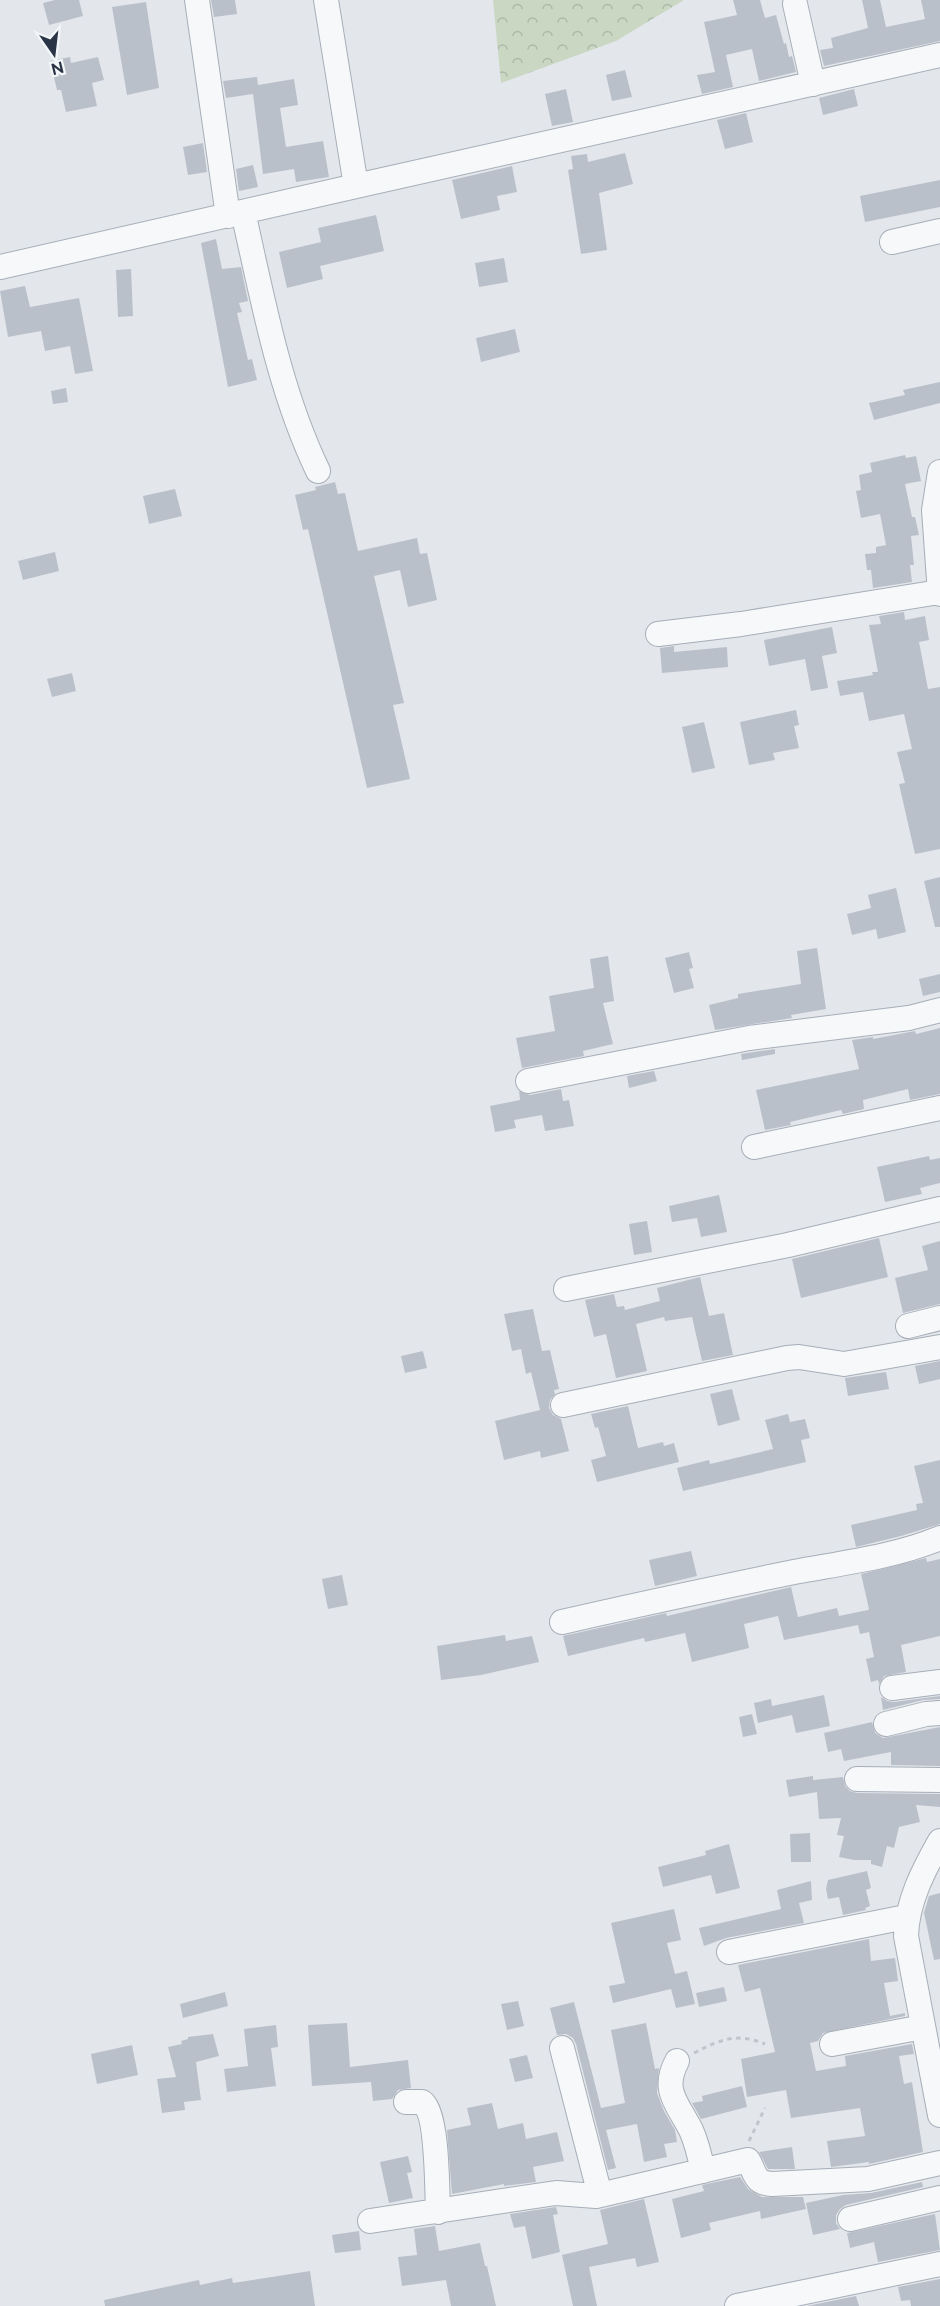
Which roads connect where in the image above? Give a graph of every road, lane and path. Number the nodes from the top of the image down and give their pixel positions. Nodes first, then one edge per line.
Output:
1 (197, 0) edge
2 (326, 0) edge
3 (795, 4) dead end
4 (940, 55) edge
5 (813, 84) junction
6 (356, 186) junction
7 (236, 214) junction
8 (940, 231) edge
9 (892, 242) dead end
10 (0, 267) edge
11 (318, 471) dead end
12 (940, 472) edge
13 (940, 593) edge
14 (658, 634) dead end
15 (940, 1010) edge
16 (528, 1081) dead end
17 (940, 1108) edge
18 (754, 1147) dead end
19 (940, 1209) edge
20 (566, 1288) dead end
21 (940, 1318) edge
22 (908, 1326) dead end
23 (940, 1347) edge
24 (563, 1405) dead end
25 (940, 1539) edge
26 (562, 1622) dead end
27 (940, 1682) edge
28 (892, 1688) dead end
29 (940, 1713) edge
30 (886, 1724) dead end
31 (857, 1779) dead end
32 (940, 1780) edge
33 (940, 1841) edge
34 (940, 1889) edge
35 (915, 1893) junction
36 (906, 1917) junction
37 (729, 1952) dead end
38 (923, 2027) junction
39 (765, 2044) dead end
40 (832, 2044) dead end
41 (562, 2048) dead end
42 (677, 2061) joint
43 (406, 2102) dead end
44 (765, 2108) dead end
45 (940, 2115) edge
46 (748, 2160) junction
47 (940, 2163) edge
48 (703, 2171) junction
49 (600, 2195) junction
50 (940, 2198) edge
51 (438, 2212) junction
52 (850, 2219) dead end
53 (370, 2221) dead end
54 (940, 2264) edge
55 (737, 2306) edge

1 - 7 street
2 - 6 street
3 - 5 street
4 - 5 street
5 - 6 street
6 - 7 street
7 - 10 street
7 - 11 street
8 - 9 street
12 - 13 street
13 - 14 street
15 - 16 street
17 - 18 street
19 - 20 street
21 - 22 street
23 - 24 street
25 - 26 street
27 - 28 street
29 - 30 street
31 - 32 street
33 - 35 street
34 - 35 street
35 - 36 street
36 - 37 street
36 - 38 street
38 - 40 street
38 - 45 street
39 - 42 path
41 - 49 street
42 - 48 street
43 - 51 street
44 - 46 path
46 - 47 street
46 - 48 street
48 - 49 street
49 - 51 street
50 - 52 street
51 - 53 street
54 - 55 street

